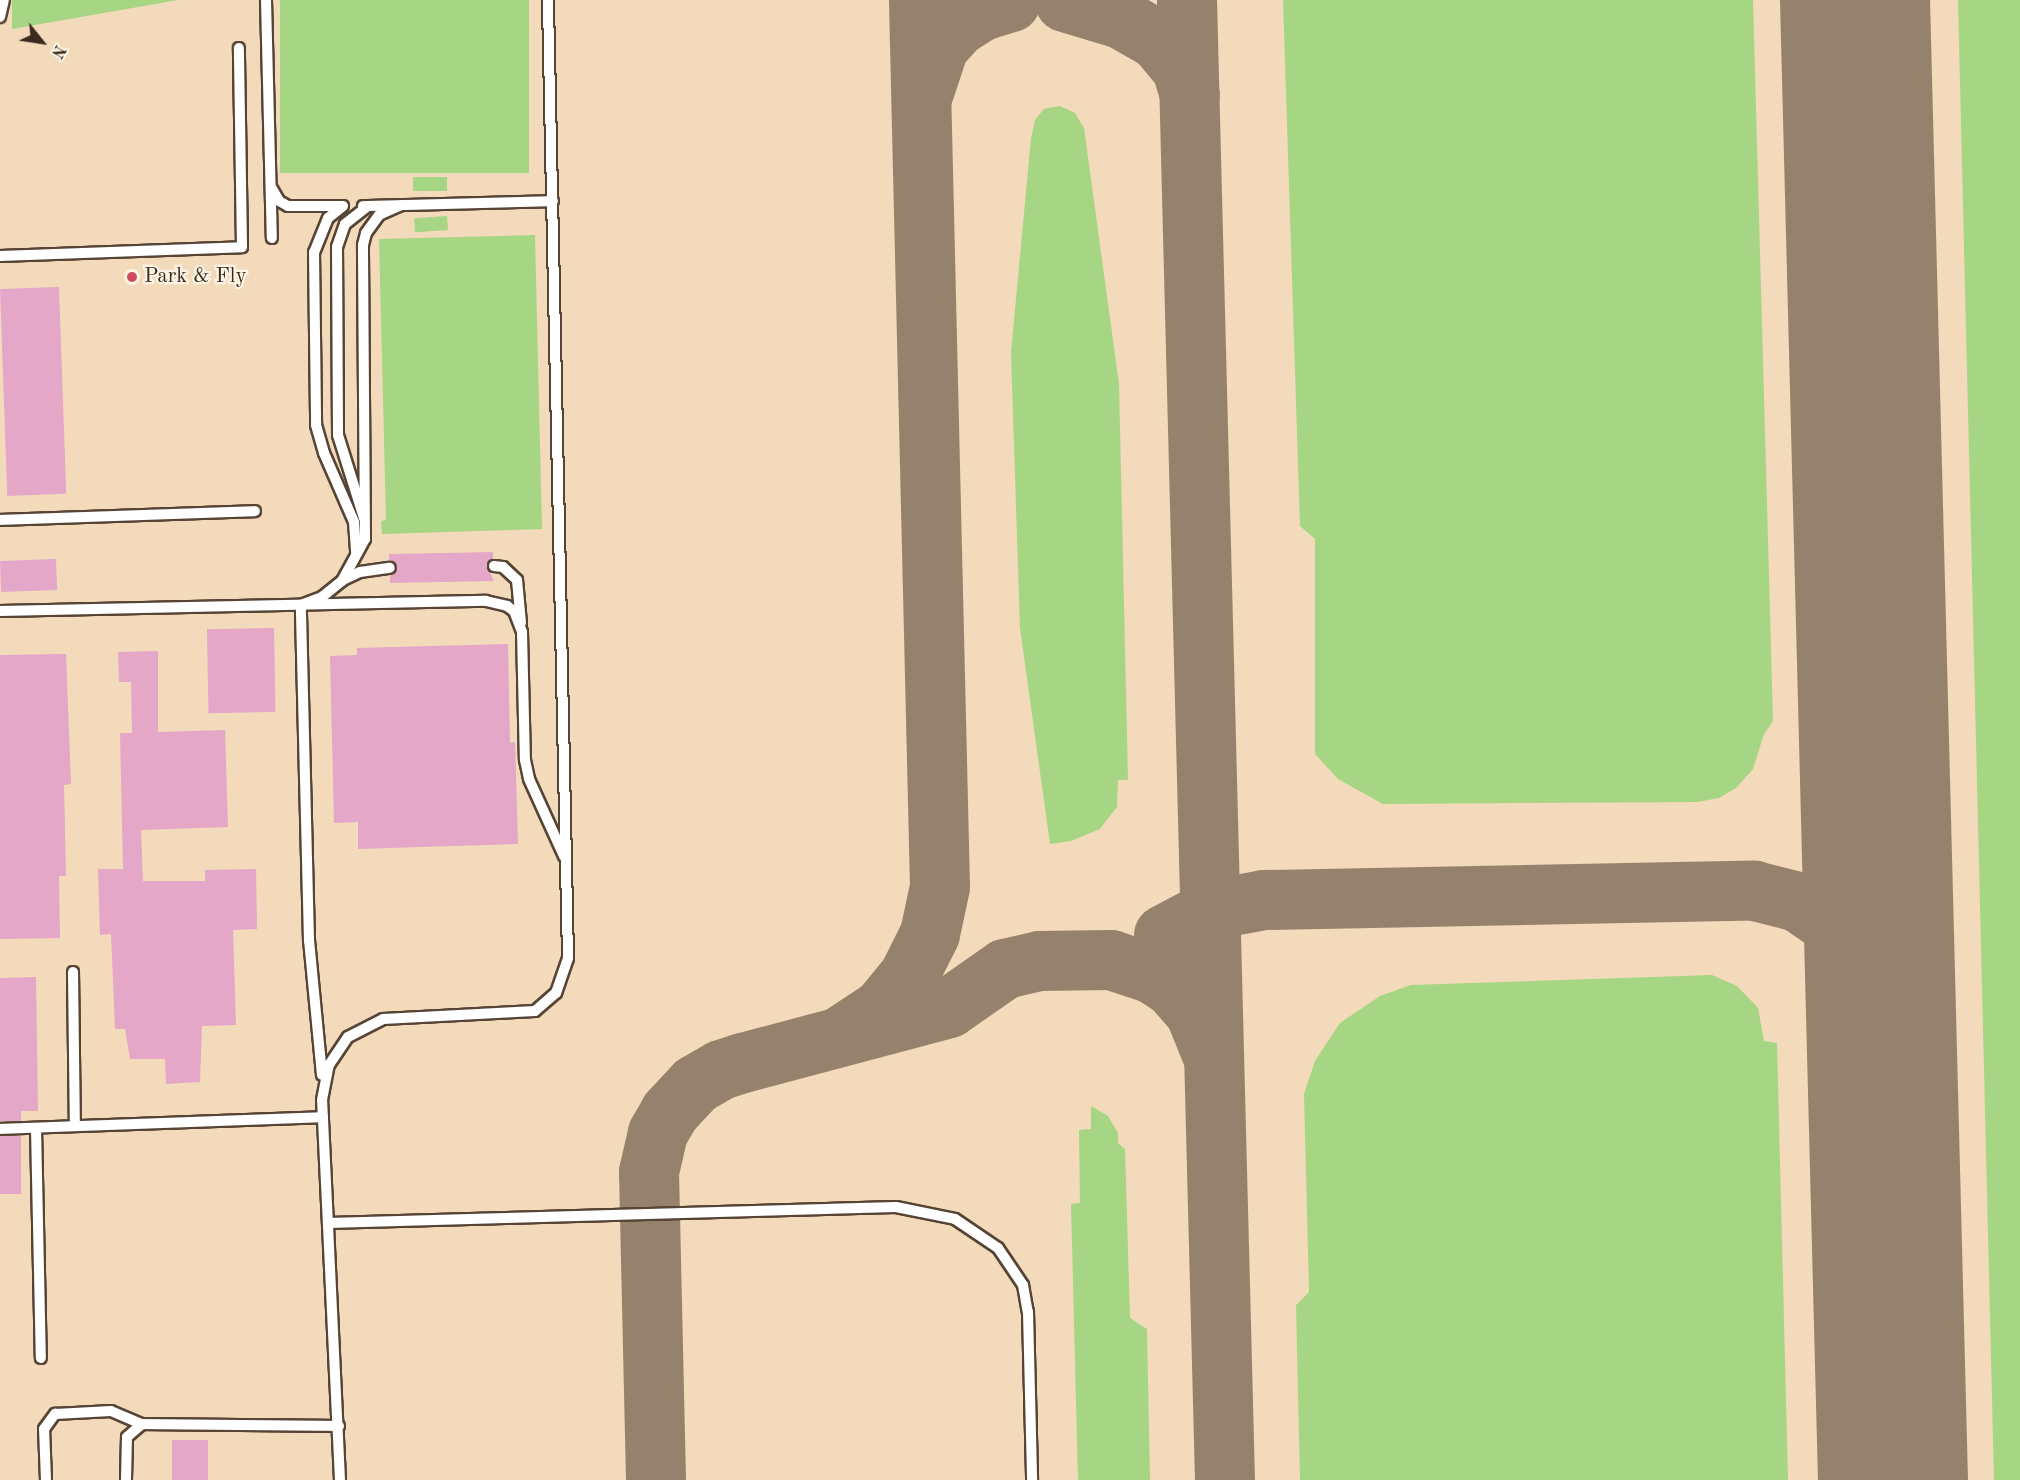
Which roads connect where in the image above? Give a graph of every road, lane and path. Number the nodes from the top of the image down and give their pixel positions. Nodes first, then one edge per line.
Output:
1 (4, 0) edge
2 (266, 0) edge
3 (548, 0) edge
4 (0, 16) edge
5 (239, 48) dead end
6 (271, 187) junction
7 (553, 201) junction
8 (401, 205) junction
9 (344, 206) junction
10 (368, 206) junction
11 (272, 238) dead end
12 (0, 256) edge
13 (255, 511) dead end
14 (0, 520) edge
15 (365, 539) junction
16 (494, 566) dead end
17 (390, 568) dead end
18 (356, 570) junction
19 (301, 605) junction
20 (0, 611) edge
21 (522, 632) junction
22 (567, 862) junction
23 (73, 972) dead end
24 (322, 1087) junction
25 (323, 1117) junction
26 (75, 1126) junction
27 (36, 1128) junction
28 (0, 1129) edge
29 (328, 1223) junction
30 (41, 1358) dead end
31 (142, 1424) junction
32 (339, 1426) junction
33 (46, 1480) edge
34 (126, 1480) edge
35 (340, 1480) edge
36 (1032, 1480) edge

1 - 4 lane
2 - 6 lane
3 - 7 lane
5 - 12 lane
6 - 9 lane
6 - 11 lane
7 - 8 lane
7 - 22 lane
8 - 10 lane
8 - 15 lane
9 - 10 lane
9 - 18 lane
10 - 15 lane
13 - 14 lane
15 - 18 lane
16 - 21 lane
17 - 18 lane
18 - 19 lane
19 - 20 lane
19 - 21 lane
19 - 24 lane
21 - 22 lane
22 - 24 lane
23 - 26 lane
24 - 25 lane
25 - 26 lane
25 - 29 lane
26 - 27 lane
27 - 28 lane
27 - 30 lane
29 - 32 lane
29 - 36 lane
31 - 32 lane
31 - 33 lane
31 - 34 lane
32 - 35 lane

